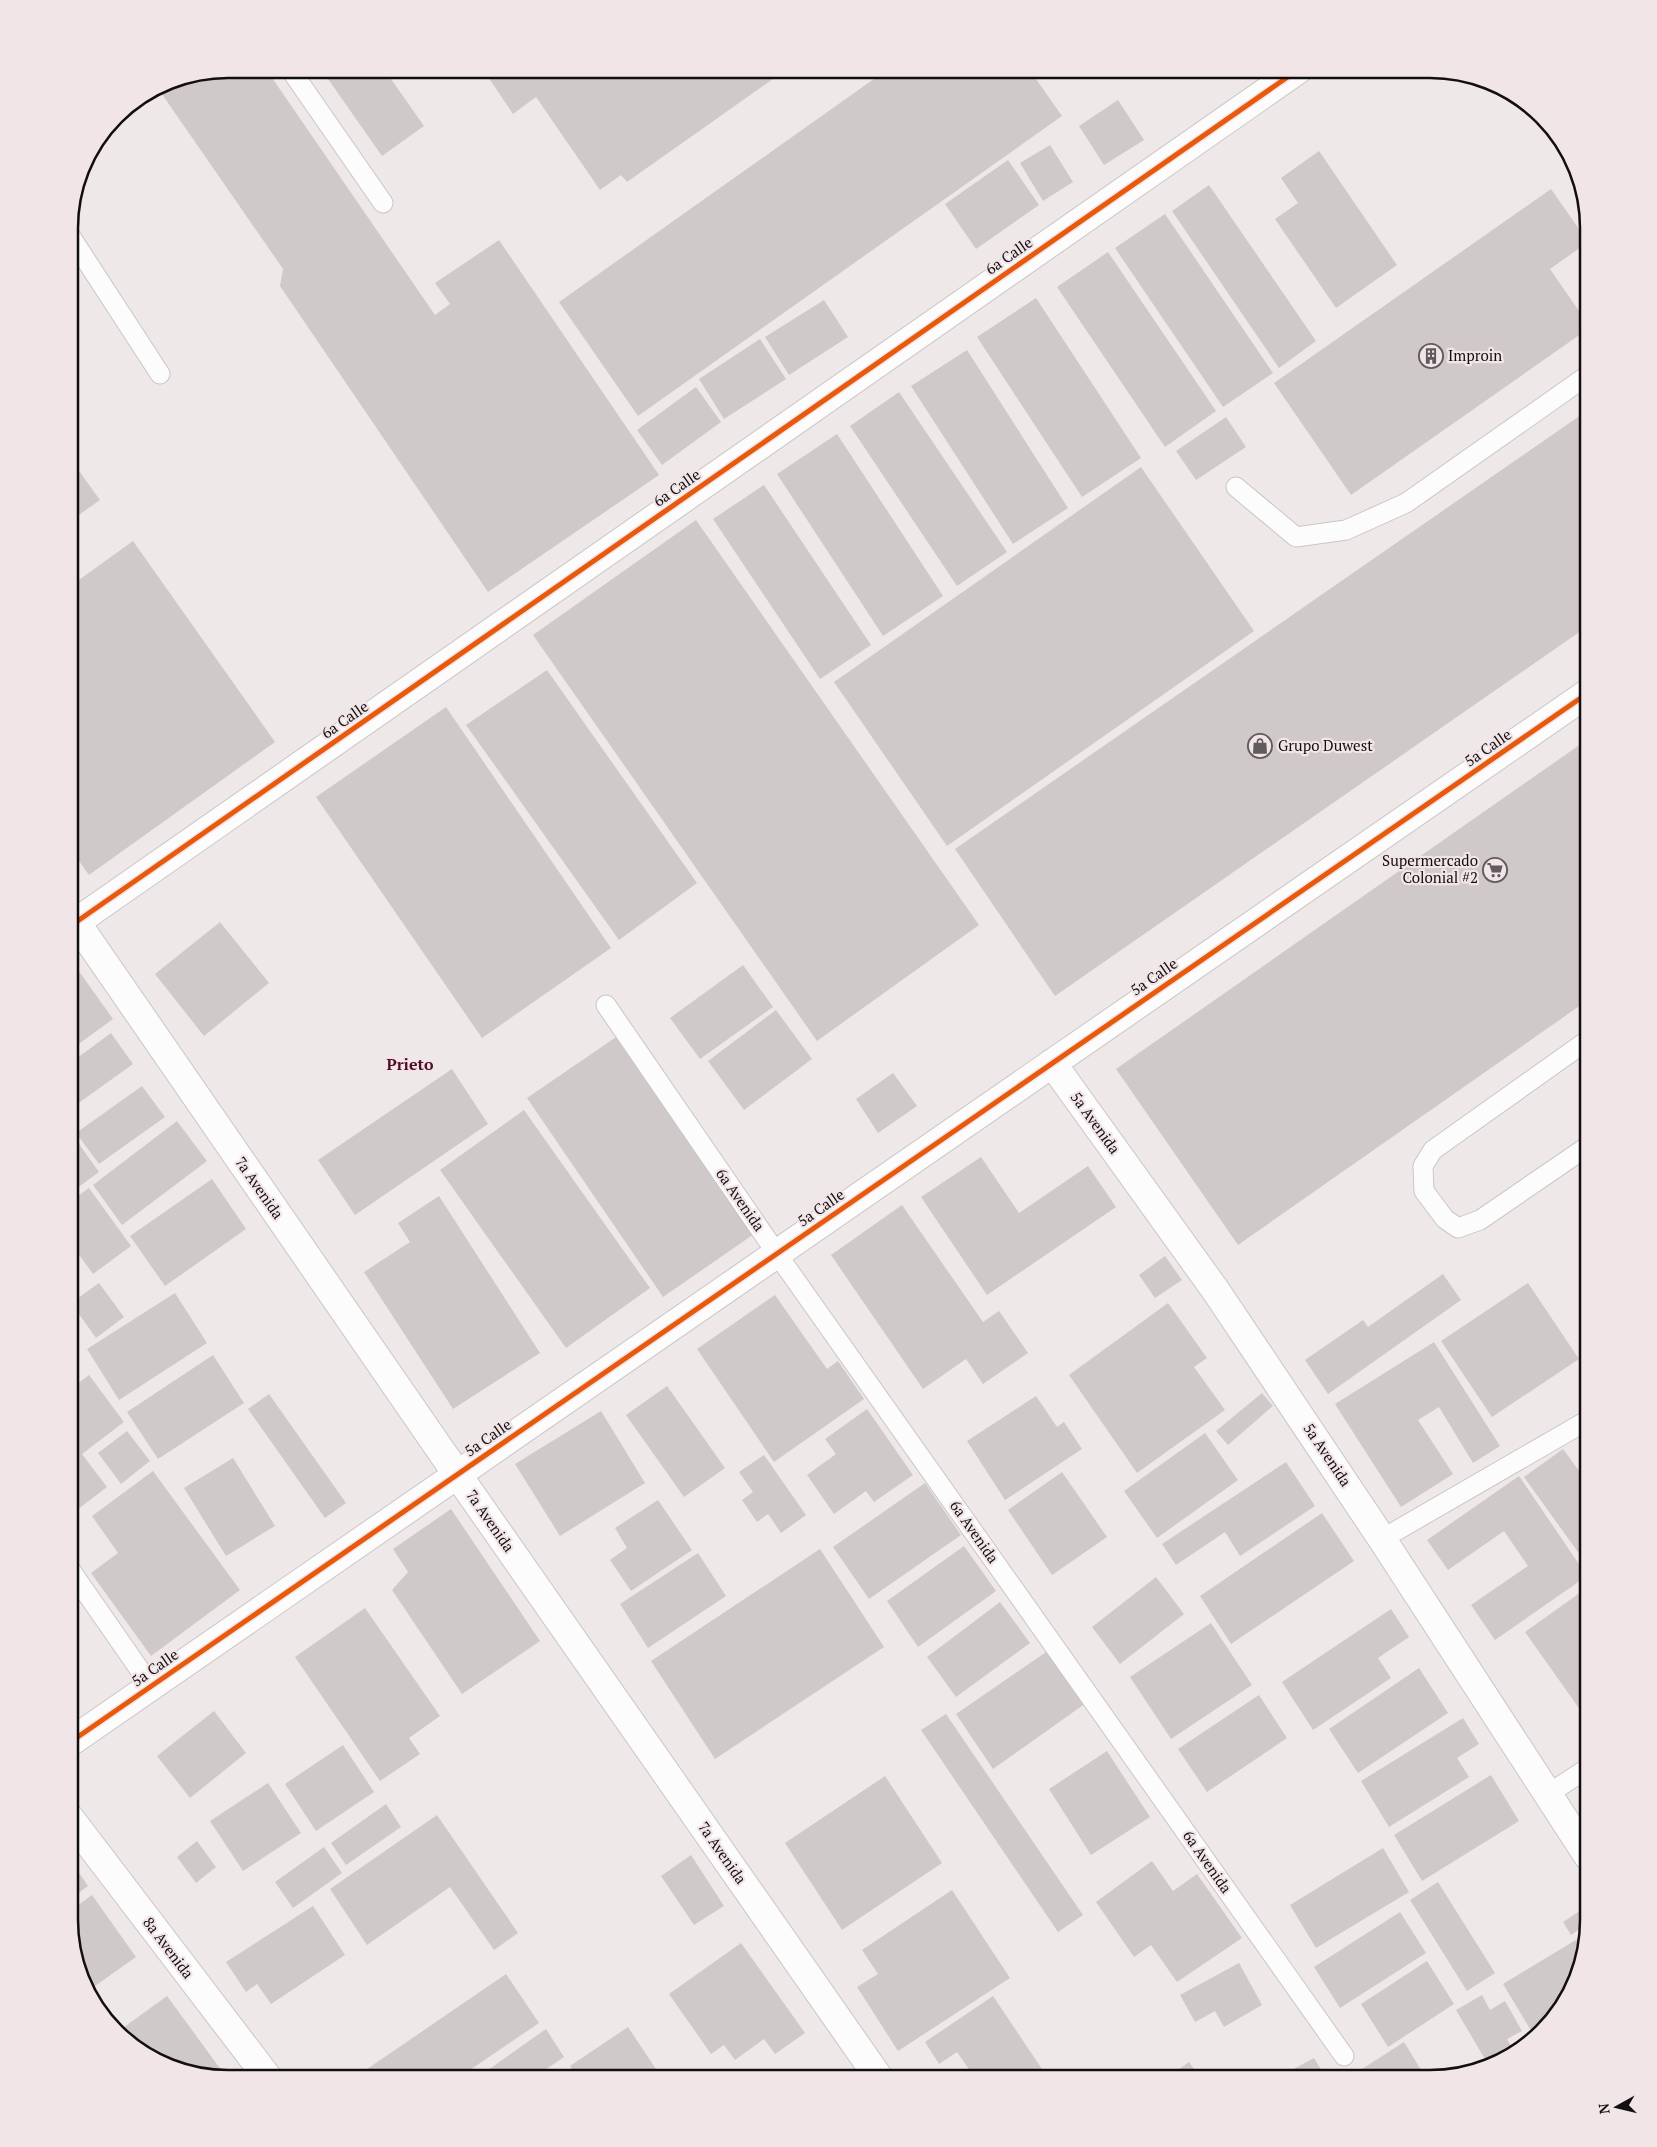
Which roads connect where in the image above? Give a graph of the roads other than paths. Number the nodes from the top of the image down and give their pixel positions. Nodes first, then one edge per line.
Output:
1 (296, 78) edge
2 (1286, 78) edge
3 (383, 203) dead end
4 (78, 248) edge
5 (160, 374) dead end
6 (1580, 381) edge
7 (1236, 488) dead end
8 (1580, 700) edge
9 (78, 916) edge
10 (78, 931) edge
11 (606, 1005) dead end
12 (1580, 1046) edge
13 (1052, 1063) junction
14 (1580, 1151) edge
15 (777, 1254) junction
16 (1580, 1425) edge
17 (457, 1474) junction
18 (1382, 1539) junction
19 (78, 1581) edge
20 (151, 1686) junction
21 (78, 1737) edge
22 (1580, 1773) edge
23 (1548, 1794) junction
24 (78, 1829) edge
25 (1580, 1844) edge
26 (1344, 2056) dead end
27 (262, 2070) edge
28 (873, 2070) edge

1 - 3 lane
2 - 9 street, 6a Calle
4 - 5 lane
6 - 7 lane
8 - 13 street, 5a Calle
10 - 17 street, 7a Avenida
11 - 15 lane, 6a Avenida
12 - 14 lane
13 - 15 street, 5a Calle
13 - 18 street, 5a Avenida
15 - 17 street, 5a Calle
15 - 26 lane, 6a Avenida
16 - 18 lane
17 - 20 street, 5a Calle
17 - 28 street, 7a Avenida
18 - 23 street, 5a Avenida
19 - 20 lane
20 - 21 street, 5a Calle
22 - 23 lane
23 - 25 street, 5a Avenida
24 - 27 street, 8a Avenida

